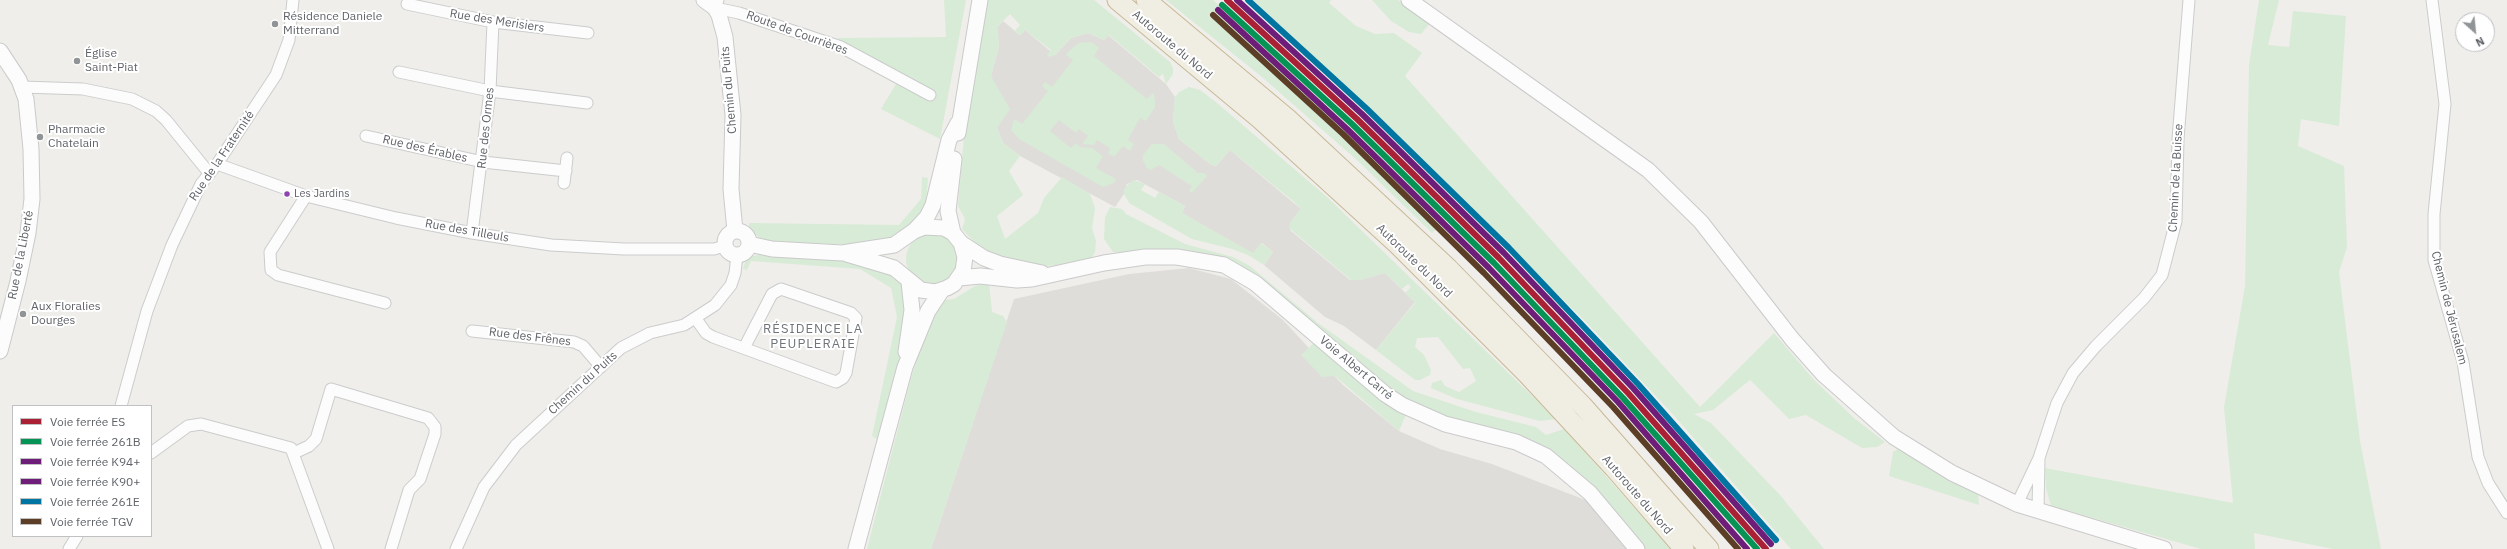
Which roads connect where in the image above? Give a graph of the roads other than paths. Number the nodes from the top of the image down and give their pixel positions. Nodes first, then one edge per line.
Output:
1 (293, 0) edge
2 (980, 0) edge
3 (1116, 0) edge
4 (1146, 0) edge
5 (1409, 0) edge
6 (2189, 0) edge
7 (2432, 0) edge
8 (713, 3) edge
9 (407, 4) dead end
10 (493, 22) junction
11 (588, 33) dead end
12 (0, 51) edge
13 (399, 72) dead end
14 (22, 87) junction
15 (490, 91) junction
16 (930, 95) dead end
17 (587, 103) dead end
18 (958, 123) junction
19 (366, 136) dead end
20 (568, 158) dead end
21 (483, 162) junction
22 (218, 164) junction
23 (566, 171) junction
24 (209, 173) junction
25 (564, 183) dead end
26 (306, 196) junction
27 (735, 231) junction
28 (472, 233) junction
29 (911, 234) junction
30 (957, 238) junction
31 (749, 244) junction
32 (731, 251) junction
33 (842, 252) junction
34 (1050, 274) junction
35 (959, 278) junction
36 (906, 279) junction
37 (942, 290) junction
38 (385, 302) dead end
39 (696, 318) junction
40 (472, 331) dead end
41 (744, 348) junction
42 (0, 351) edge
43 (601, 367) junction
44 (905, 367) junction
45 (121, 405) edge
46 (152, 452) edge
47 (294, 453) junction
48 (2039, 458) junction
49 (2017, 504) junction
50 (2038, 511) junction
51 (2507, 513) edge
52 (76, 537) edge
53 (69, 549) edge
54 (328, 549) edge
55 (391, 549) edge
56 (456, 549) edge
57 (856, 549) edge
58 (1637, 549) edge
59 (1684, 549) edge
60 (1709, 549) edge
61 (2164, 549) edge

1 - 22 street, Rue de la Fraternité
2 - 18 street
3 - 59 highway, Autoroute du Nord
4 - 60 highway, Autoroute du Nord
5 - 49 street
6 - 48 street, Chemin de la Buisse
7 - 51 street, Chemin de Jérusalem
8 - 16 street, Route de Courrières
8 - 27 street, Chemin du Puits
9 - 10 street, Rue des Merisiers
10 - 11 street, Rue des Merisiers
10 - 15 street, Rue des Ormes
12 - 14 street
13 - 15 street
14 - 24 street
14 - 42 street, Rue de la Liberté
15 - 17 street
15 - 21 street, Rue des Ormes
18 - 29 street
18 - 30 street
19 - 21 street, Rue des Érables
20 - 23 street
21 - 23 street, Rue des Érables
21 - 28 street, Rue des Ormes
22 - 24 street, Rue de la Fraternité
22 - 26 street, Rue des Tilleuls
23 - 25 street
24 - 45 street, Rue de la Fraternité
26 - 28 street, Rue des Tilleuls
26 - 38 street
27 - 31 street
27 - 32 street
28 - 32 street, Rue des Tilleuls
29 - 30 street
29 - 33 street
29 - 36 street
30 - 34 street, Voie Albert Carré
30 - 35 street
31 - 32 street
31 - 33 street
32 - 39 street, Chemin du Puits
33 - 36 street
34 - 35 street, Voie Albert Carré
34 - 58 street, Voie Albert Carré
35 - 37 street
36 - 37 street
36 - 44 street
37 - 44 street
39 - 41 street
39 - 43 street, Chemin du Puits
40 - 43 street, Rue des Frênes
41 - 41 street
43 - 56 street, Chemin du Puits
44 - 57 street
46 - 47 street
47 - 54 street
47 - 55 street
48 - 49 street, Chemin de la Buisse
48 - 50 street, Chemin de la Buisse
49 - 50 street
50 - 61 street
52 - 53 street

